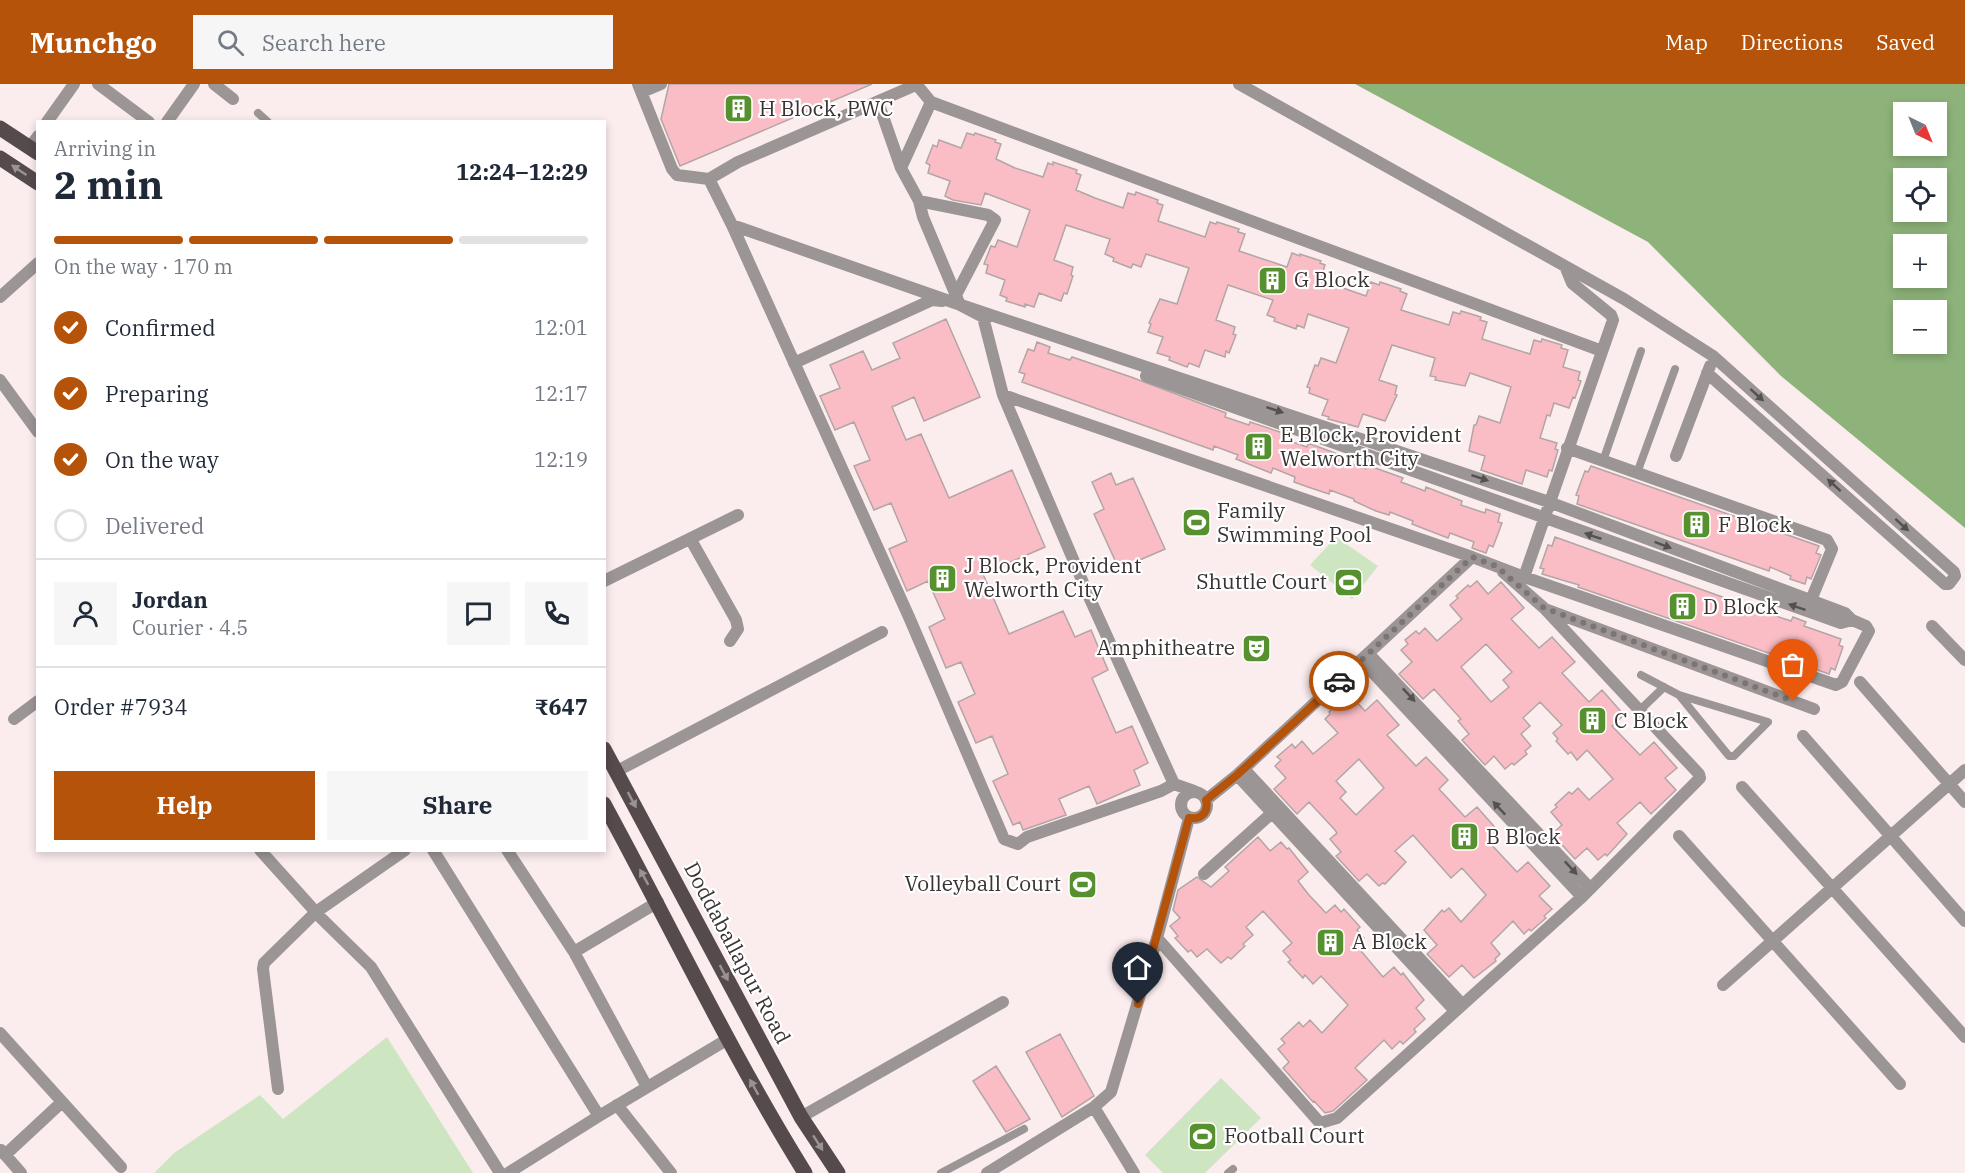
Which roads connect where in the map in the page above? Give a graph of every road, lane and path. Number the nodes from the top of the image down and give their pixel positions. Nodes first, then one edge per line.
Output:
1 (74, 84) edge
2 (98, 84) edge
3 (194, 84) edge
4 (214, 84) edge
5 (662, 84) edge
6 (1239, 84) edge
7 (917, 85) edge
8 (640, 88) edge
9 (233, 99) dead end
10 (878, 102) junction
11 (931, 102) junction
12 (258, 113) dead end
13 (48, 120) edge
14 (146, 120) edge
15 (168, 120) edge
16 (266, 120) edge
17 (0, 128) edge
18 (35, 146) edge
19 (0, 158) edge
20 (901, 168) junction
21 (709, 179) junction
22 (36, 182) edge
23 (919, 201) junction
24 (732, 225) junction
25 (36, 265) edge
26 (1565, 266) junction
27 (0, 297) edge
28 (957, 301) junction
29 (983, 317) junction
30 (1602, 351) junction
31 (1641, 351) dead end
32 (1713, 356) junction
33 (794, 363) junction
34 (1675, 369) dead end
35 (1707, 373) junction
36 (0, 380) edge
37 (1003, 395) junction
38 (36, 429) edge
39 (1567, 448) junction
40 (1676, 456) dead end
41 (1603, 461) junction
42 (1637, 473) junction
43 (1549, 502) junction
44 (738, 515) dead end
45 (1544, 518) junction
46 (691, 540) junction
47 (1472, 557) junction
48 (1496, 566) junction
49 (1524, 577) junction
50 (606, 580) edge
51 (1811, 600) junction
52 (1544, 608) junction
53 (1852, 620) junction
54 (1932, 626) dead end
55 (882, 632) dead end
56 (730, 641) dead end
57 (1365, 657) junction
58 (1965, 660) edge
59 (1641, 675) dead end
60 (1860, 682) dead end
61 (1664, 687) junction
62 (1679, 695) junction
63 (36, 702) edge
64 (1814, 709) dead end
65 (1639, 711) junction
66 (14, 718) dead end
67 (1803, 736) dead end
68 (606, 752) edge
69 (1965, 770) edge
70 (617, 771) junction
71 (1241, 772) junction
72 (1174, 784) junction
73 (1950, 784) junction
74 (1742, 787) dead end
75 (1194, 791) junction
76 (1206, 800) junction
77 (1965, 802) edge
78 (606, 808) edge
79 (1272, 813) junction
80 (1189, 818) junction
81 (1679, 836) dead end
82 (1891, 836) junction
83 (262, 852) edge
84 (402, 852) edge
85 (434, 852) edge
86 (508, 852) edge
87 (1204, 874) dead end
88 (1833, 888) junction
89 (1586, 892) junction
90 (658, 902) junction
91 (316, 912) junction
92 (1965, 921) edge
93 (1157, 938) junction
94 (1773, 941) junction
95 (574, 952) junction
96 (1723, 985) dead end
97 (1003, 1002) dead end
98 (1459, 1008) junction
99 (0, 1033) edge
100 (1965, 1037) edge
101 (728, 1039) junction
102 (1900, 1084) dead end
103 (647, 1087) junction
104 (278, 1089) dead end
105 (62, 1102) junction
106 (617, 1105) junction
107 (1094, 1107) junction
108 (599, 1116) junction
109 (801, 1117) junction
110 (1024, 1129) dead end
111 (3, 1152) edge
112 (121, 1167) dead end
113 (21, 1173) edge
114 (500, 1173) edge
115 (508, 1173) edge
116 (671, 1173) edge
117 (806, 1173) edge
118 (838, 1173) edge
119 (941, 1173) edge
120 (987, 1173) edge
121 (1134, 1173) edge

1 - 13 street
2 - 14 street
3 - 15 street
4 - 9 street
5 - 8 street
6 - 26 street
7 - 10 street
7 - 11 street
8 - 21 street
10 - 20 street
10 - 21 street
11 - 20 street
11 - 30 street
12 - 16 lane
17 - 18 main road
22 -> 19 main road
20 - 23 street
21 - 24 street
23 - 28 street
23 - 28 street
24 - 28 street
24 - 33 street
25 - 27 street
26 - 30 street
26 - 32 street
28 - 29 street
28 - 33 street
28 -> 43 street
29 - 37 street
29 - 45 street
30 - 39 street
31 - 41 lane
32 - 35 street
32 -> 35 street
33 - 72 street
34 - 42 lane
35 - 40 street
36 - 38 street
37 - 47 street
37 - 72 street
39 - 41 street
39 - 43 street
41 - 42 street
42 - 51 street
43 - 45 street
43 -> 51 street
44 - 46 street
45 - 49 street
53 -> 45 street
46 - 50 street
46 - 56 street
47 - 48 street
47 - 57 street
48 - 49 street
48 - 52 street
49 - 53 street
51 - 53 street
52 - 64 street
52 - 65 street
54 - 58 street
55 - 70 street
57 - 71 street
57 - 89 street
59 - 61 lane
60 - 73 street
61 - 62 lane
61 - 65 lane
62 - 62 lane
63 - 66 street
65 - 89 street
67 - 82 street
68 - 70 main road, Doddaballapur Road
69 - 73 street
70 -> 109 main road, Doddaballapur Road
71 - 76 street
71 - 79 street
71 - 98 street
72 - 75 street
73 - 77 street
73 - 82 street
74 - 88 street
75 - 76 street
75 - 80 street
76 - 80 street
90 -> 78 main road
79 - 87 street
79 - 98 street
80 - 93 street
81 - 94 street
82 - 88 street
82 - 92 street
83 - 91 street
84 - 91 street
85 - 108 street
86 - 95 street
88 - 94 street
88 - 100 street
89 - 98 street
90 - 95 street
90 - 101 main road
91 - 104 street
91 - 114 street
93 - 98 street
93 - 107 street
94 - 96 street
94 - 102 street
95 - 103 street
97 - 109 street
99 - 105 street
101 - 103 street
117 -> 101 main road
103 - 106 street
105 - 111 street
105 - 112 street
106 - 108 street
106 - 116 street
107 - 120 street
107 - 121 street
108 - 115 street
109 -> 118 main road, Doddaballapur Road
110 - 119 lane
111 - 113 street

